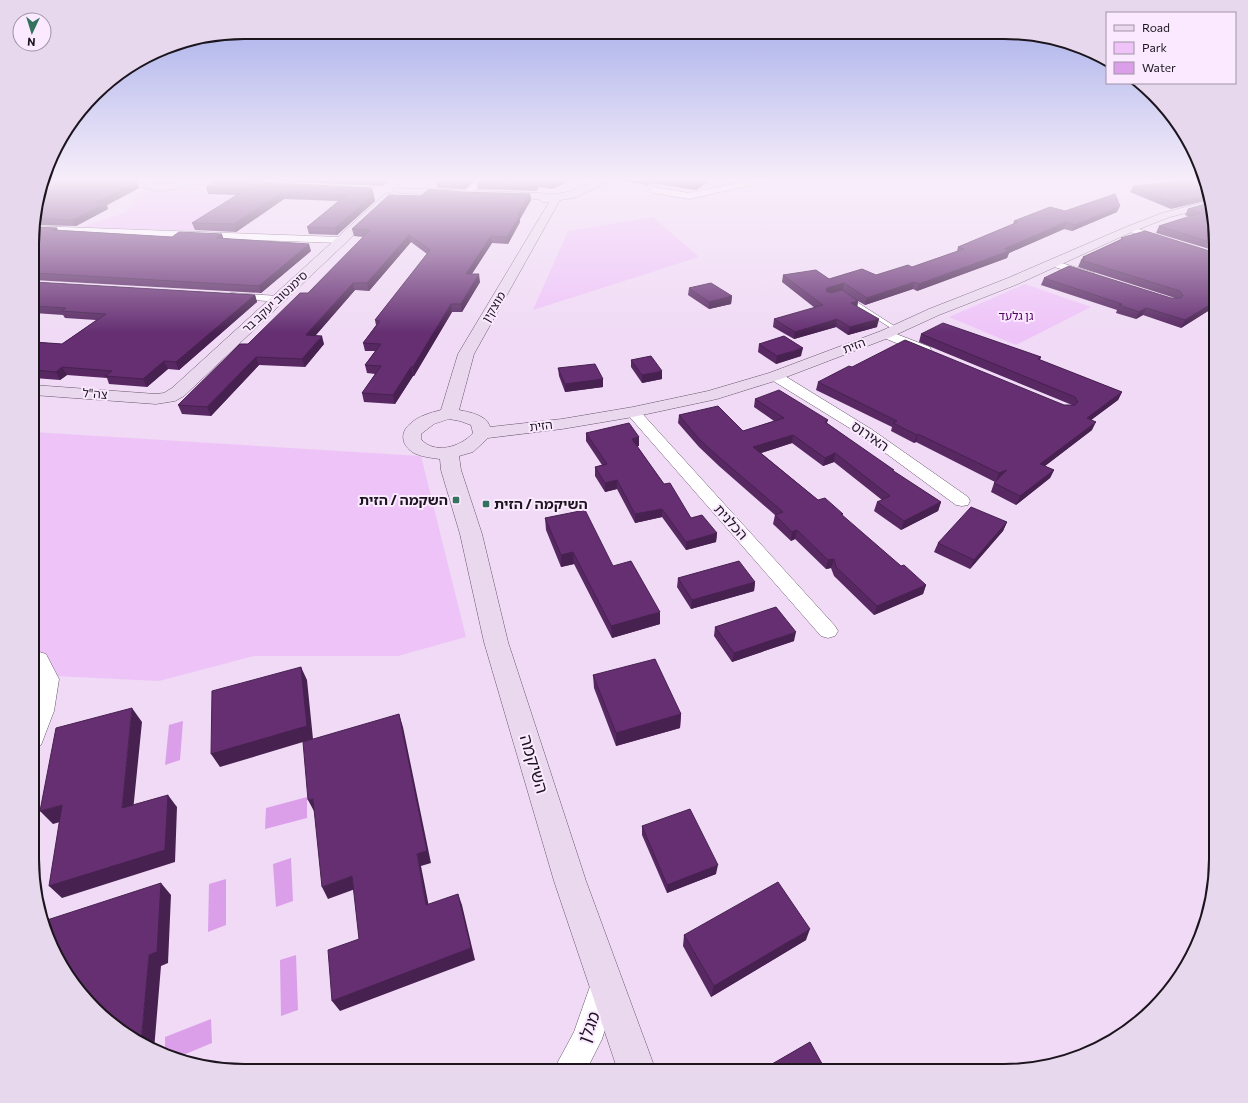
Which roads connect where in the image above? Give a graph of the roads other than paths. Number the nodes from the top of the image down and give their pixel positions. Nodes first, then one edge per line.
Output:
1 (75, 230) edge
2 (350, 230) edge
3 (531, 230) edge
4 (1127, 230) edge
5 (1135, 230) edge
6 (340, 240) junction
7 (1173, 243) edge
8 (1052, 263) junction
9 (1104, 280) edge
10 (842, 294) edge
11 (223, 296) edge
12 (279, 299) junction
13 (891, 332) junction
14 (938, 356) edge
15 (775, 376) junction
16 (39, 390) edge
17 (156, 399) joint
18 (633, 412) junction
19 (449, 414) junction
20 (482, 433) junction
21 (449, 452) junction
22 (962, 501) dead end
23 (828, 631) dead end
24 (39, 660) edge
25 (39, 721) edge
26 (605, 982) junction
27 (573, 1064) edge
28 (634, 1064) edge

1 - 6 street
2 - 6 street, סימנטוב יעקב בר
3 - 19 street, מוצקין
4 - 8 street, הזית
5 - 7 street
6 - 12 street, סימנטוב יעקב בר
8 - 9 street
8 - 13 street, הזית
10 - 13 lane
11 - 12 street
12 - 17 street, סימנטוב יעקב בר
13 - 14 street
13 - 15 street, הזית
15 - 18 street, הזית
15 - 22 street, האירוס
16 - 17 street, צה"ל
18 - 20 street, הזית
18 - 23 street, הכלנית
19 - 20 street
19 - 21 street
20 - 21 street
21 - 26 street, השיקמה
24 - 25 street
26 - 27 street, מגלן
26 - 28 street, השיקמה

